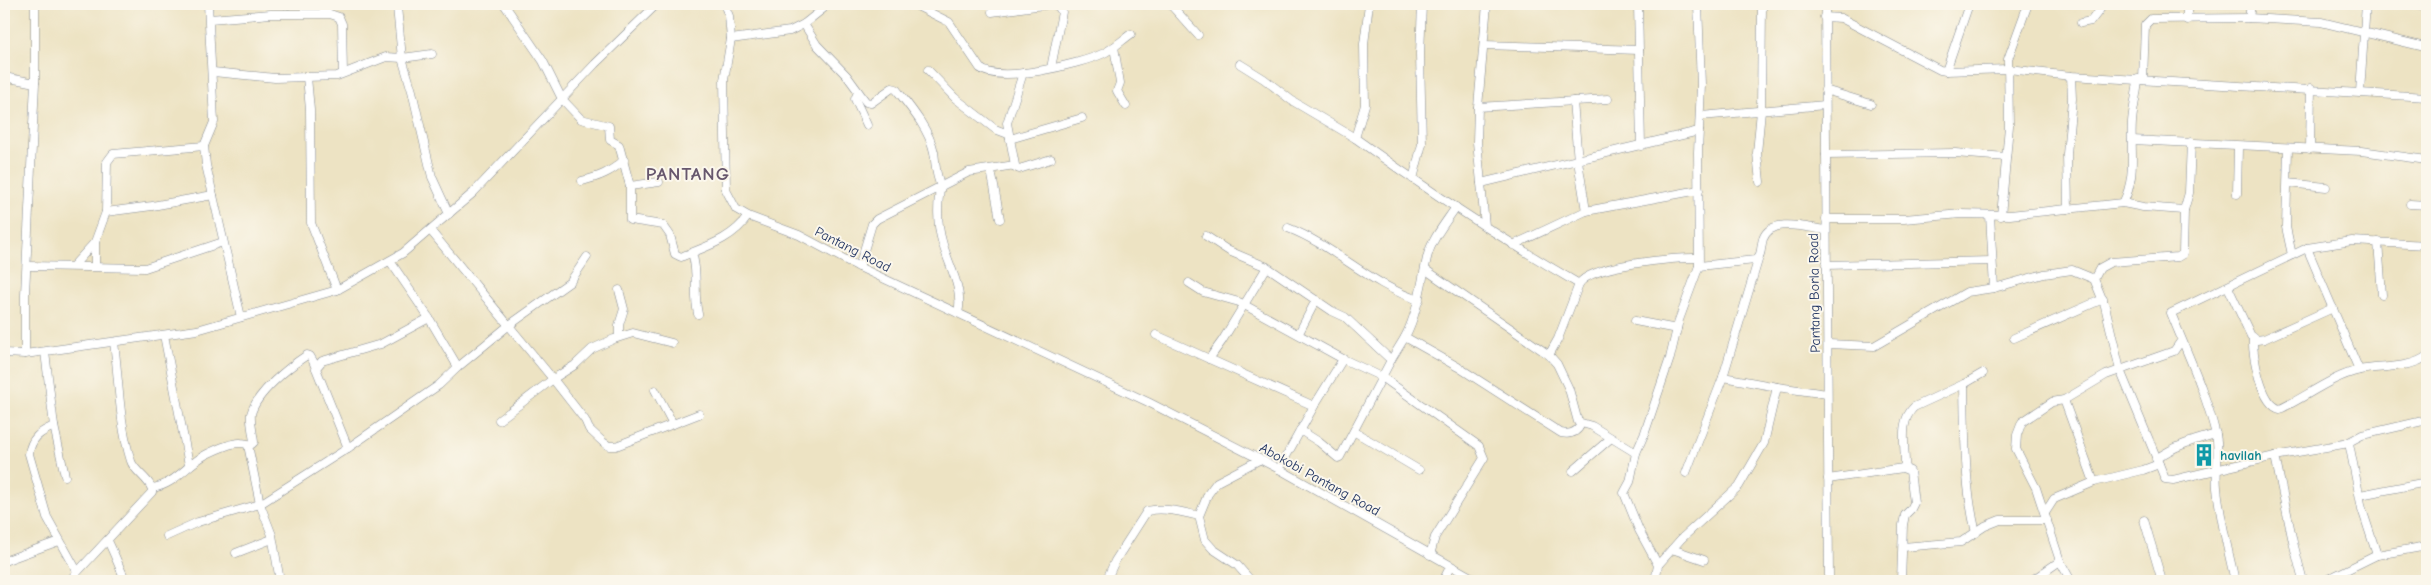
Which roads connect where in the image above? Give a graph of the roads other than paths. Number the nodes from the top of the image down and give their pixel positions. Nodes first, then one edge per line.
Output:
1 (35, 4) edge
2 (208, 4) edge
3 (504, 4) edge
4 (656, 4) edge
5 (724, 4) edge
6 (829, 4) edge
7 (913, 4) edge
8 (1052, 4) edge
9 (1170, 4) edge
10 (1369, 4) edge
11 (1422, 4) edge
12 (1487, 4) edge
13 (1638, 4) edge
14 (1698, 4) edge
15 (1762, 4) edge
16 (1825, 4) edge
17 (1969, 4) edge
18 (2028, 4) edge
19 (2104, 4) edge
20 (2188, 4) edge
21 (2251, 4) edge
22 (2366, 4) edge
23 (2416, 4) edge
24 (397, 7) dead end
25 (2427, 9) edge
26 (992, 12) dead end
27 (1824, 17) junction
28 (2249, 18) junction
29 (210, 19) junction
30 (2186, 20) junction
31 (2081, 23) dead end
32 (804, 24) junction
33 (2363, 31) junction
34 (1131, 34) dead end
35 (1198, 36) dead end
36 (731, 39) junction
37 (1484, 45) junction
38 (1114, 47) junction
39 (2425, 47) dead end
40 (1639, 50) junction
41 (432, 54) dead end
42 (402, 58) junction
43 (1240, 64) dead end
44 (1051, 68) junction
45 (2008, 69) junction
46 (928, 70) dead end
47 (1946, 71) junction
48 (213, 72) junction
49 (343, 73) junction
50 (1023, 73) junction
51 (2071, 76) junction
52 (4, 77) edge
53 (307, 77) junction
54 (2140, 79) junction
55 (35, 83) junction
56 (2311, 88) junction
57 (1825, 90) junction
58 (858, 92) junction
59 (2360, 92) junction
60 (2427, 97) edge
61 (562, 99) junction
62 (1608, 99) dead end
63 (1573, 101) junction
64 (1871, 104) dead end
65 (1826, 105) junction
66 (1126, 106) dead end
67 (1478, 107) junction
68 (1761, 111) junction
69 (1701, 116) junction
70 (1082, 118) dead end
71 (867, 124) dead end
72 (1699, 131) junction
73 (1009, 137) junction
74 (1355, 138) junction
75 (2132, 140) junction
76 (2191, 142) junction
77 (204, 146) junction
78 (1640, 146) junction
79 (2238, 147) junction
80 (2288, 148) junction
81 (2310, 149) junction
82 (1826, 154) junction
83 (2006, 157) junction
84 (1051, 159) dead end
85 (624, 160) junction
86 (2427, 160) edge
87 (1578, 161) junction
88 (1014, 166) junction
89 (991, 170) junction
90 (1413, 179) junction
91 (582, 180) dead end
92 (659, 182) dead end
93 (1760, 182) dead end
94 (2288, 183) junction
95 (1481, 184) junction
96 (630, 186) junction
97 (941, 186) junction
98 (2326, 187) dead end
99 (1699, 190) junction
100 (2236, 194) dead end
101 (213, 195) junction
102 (2124, 203) junction
103 (2410, 204) dead end
104 (2427, 205) edge
105 (1456, 207) junction
106 (2068, 209) junction
107 (2184, 210) junction
108 (1586, 211) junction
109 (106, 212) junction
110 (449, 214) junction
111 (1990, 215) junction
112 (748, 216) junction
113 (2001, 216) junction
114 (1000, 219) dead end
115 (1826, 219) junction
116 (1485, 226) junction
117 (1288, 228) dead end
118 (430, 230) junction
119 (1826, 230) junction
120 (1206, 236) dead end
121 (95, 242) junction
122 (222, 242) junction
123 (2378, 242) junction
124 (1513, 245) junction
125 (2427, 245) edge
126 (2307, 248) junction
127 (692, 253) junction
128 (2292, 255) junction
129 (587, 257) dead end
130 (1759, 257) junction
131 (390, 261) junction
132 (1992, 261) junction
133 (1699, 262) junction
134 (74, 265) junction
135 (1826, 265) junction
136 (27, 266) junction
137 (95, 266) junction
138 (859, 267) junction
139 (1267, 268) junction
140 (1426, 270) junction
141 (2094, 279) junction
142 (1189, 284) dead end
143 (1579, 284) junction
144 (2228, 287) junction
145 (1994, 288) junction
146 (337, 290) junction
147 (619, 290) dead end
148 (2382, 295) dead end
149 (2103, 299) junction
150 (1316, 300) junction
151 (1419, 300) junction
152 (1244, 306) junction
153 (2334, 308) junction
154 (698, 314) dead end
155 (958, 314) junction
156 (241, 317) junction
157 (429, 318) junction
158 (1635, 321) dead end
159 (508, 326) junction
160 (1677, 329) junction
161 (1299, 334) junction
162 (164, 335) junction
163 (1156, 335) dead end
164 (619, 336) junction
165 (1405, 337) junction
166 (2253, 337) junction
167 (2014, 338) dead end
168 (2181, 341) junction
169 (114, 342) junction
170 (672, 343) dead end
171 (1828, 344) junction
172 (45, 352) junction
173 (4, 353) edge
174 (25, 354) junction
175 (1548, 355) junction
176 (2427, 356) edge
177 (1209, 359) junction
178 (1343, 359) junction
179 (1391, 360) junction
180 (458, 367) junction
181 (316, 368) junction
182 (2120, 370) junction
183 (2359, 370) junction
184 (1983, 373) dead end
185 (1723, 377) junction
186 (1382, 378) junction
187 (553, 379) junction
188 (1964, 384) junction
189 (1777, 387) junction
190 (655, 390) dead end
191 (1827, 394) junction
192 (2064, 400) junction
193 (1148, 402) joint
194 (1314, 406) junction
195 (698, 414) dead end
196 (499, 420) dead end
197 (2427, 420) edge
198 (673, 424) junction
199 (1582, 424) junction
200 (54, 426) junction
201 (1300, 430) junction
202 (1355, 432) junction
203 (2216, 434) junction
204 (1611, 438) junction
205 (2347, 443) junction
206 (248, 445) junction
207 (348, 448) junction
208 (1636, 453) junction
209 (2275, 456) junction
210 (1258, 460) junction
211 (2158, 462) junction
212 (188, 465) junction
213 (1903, 468) junction
214 (1279, 469) junction
215 (1419, 470) dead end
216 (1573, 471) dead end
217 (2216, 471) junction
218 (1686, 473) dead end
219 (65, 476) dead end
220 (1828, 479) junction
221 (2094, 482) junction
222 (2427, 482) edge
223 (152, 488) junction
224 (2360, 495) junction
225 (260, 504) junction
226 (1199, 516) junction
227 (2046, 517) junction
228 (2144, 520) dead end
229 (1976, 533) junction
230 (167, 536) dead end
231 (272, 539) junction
232 (58, 541) junction
233 (108, 541) junction
234 (2427, 546) edge
235 (1903, 547) junction
236 (1672, 549) junction
237 (236, 554) dead end
238 (1430, 555) junction
239 (2377, 555) junction
240 (1704, 560) dead end
241 (2060, 560) junction
242 (4, 561) edge
243 (1658, 565) junction
244 (1450, 567) junction
245 (77, 572) junction
246 (69, 581) edge
247 (126, 581) edge
248 (280, 581) edge
249 (1106, 581) edge
250 (1250, 581) edge
251 (1443, 581) edge
252 (1478, 581) edge
253 (1655, 581) edge
254 (1829, 581) edge
255 (1901, 581) edge
256 (2032, 581) edge
257 (2071, 581) edge
258 (2162, 581) edge
259 (2235, 581) edge
260 (2304, 581) edge
261 (2324, 581) edge

1 - 55 street
2 - 29 street
3 - 61 street
4 - 61 street
5 - 36 street, Pantang Road
6 - 32 street
7 - 50 street
8 - 26 street
8 - 44 street
9 - 35 street
10 - 74 street
11 - 90 street
12 - 37 street
13 - 40 street
14 - 69 street
15 - 68 street
16 - 27 street, Pantang Borla Road
17 - 47 street
18 - 45 street
19 - 31 street
20 - 30 street
21 - 28 street
22 - 33 street
23 - 25 street
24 - 42 street
27 - 47 street
27 - 57 street, Pantang Borla Road
28 - 30 street
28 - 33 street
29 - 48 street
29 - 49 street
30 - 54 street
32 - 36 street
32 - 58 street
33 - 39 street
33 - 59 street
34 - 38 street
36 - 112 street, Pantang Road
37 - 40 street
37 - 67 street
38 - 44 street
38 - 66 street
40 - 78 street
41 - 42 street
42 - 49 street
42 - 110 street
43 - 74 street
44 - 50 street
45 - 47 street
45 - 51 street
45 - 83 street
46 - 73 street
48 - 53 street
48 - 77 street
49 - 53 street
50 - 73 street
51 - 54 street
51 - 106 street
52 - 55 street
53 - 146 street
54 - 56 street
54 - 75 street
55 - 136 street
56 - 59 street
56 - 81 street
57 - 64 street
57 - 65 street, Pantang Borla Road
58 - 71 street
58 - 97 street
59 - 60 street
61 - 85 street
61 - 110 street
62 - 63 street
63 - 67 street
63 - 87 street
65 - 68 street
65 - 82 street, Pantang Borla Road
67 - 95 street
68 - 69 street
68 - 93 street
69 - 72 street
70 - 73 street
72 - 78 street
72 - 99 street
73 - 88 street
74 - 90 street
75 - 76 street
75 - 102 street
76 - 79 street
76 - 107 street
77 - 101 street
77 - 109 street
78 - 87 street
79 - 80 street
79 - 100 street
80 - 81 street
80 - 94 street
81 - 86 street
82 - 83 street
82 - 115 street, Pantang Borla Road
83 - 113 street
84 - 88 street
85 - 91 street
85 - 96 street
87 - 95 street
87 - 108 street
88 - 89 street
89 - 97 street
89 - 114 street
90 - 105 street
92 - 96 street
94 - 98 street
94 - 128 street
95 - 116 street
96 - 127 street
97 - 138 street
97 - 155 street
99 - 108 street
99 - 133 street
101 - 109 street
101 - 122 street
102 - 106 street
102 - 107 street
103 - 104 street
105 - 116 street
105 - 140 street
106 - 113 street
107 - 141 street
108 - 124 street
109 - 121 street
110 - 118 street
111 - 113 street
111 - 115 street
111 - 132 street
112 - 127 street
112 - 138 street, Pantang Road
115 - 119 street, Pantang Borla Road
116 - 124 street
117 - 151 street
118 - 131 street
118 - 159 street
119 - 130 street
119 - 135 street, Pantang Borla Road
120 - 139 street
121 - 134 street
121 - 137 street
122 - 137 street
122 - 156 street
123 - 125 street
123 - 126 street
123 - 148 street
124 - 143 street
126 - 128 street
126 - 153 street
127 - 154 street
128 - 144 street
129 - 159 street
130 - 133 street
130 - 185 street
131 - 146 street
131 - 157 street
132 - 135 street
132 - 145 street
133 - 143 street
133 - 160 street
134 - 136 street
134 - 137 street
135 - 171 street, Pantang Borla Road
136 - 174 street
138 - 155 street, Pantang Road
139 - 150 street
139 - 152 street
140 - 151 street
140 - 175 street
141 - 145 street
141 - 149 street
142 - 152 street
143 - 175 street
144 - 166 street
144 - 168 street
145 - 171 street
146 - 156 street
147 - 164 street
149 - 167 street
149 - 182 street
150 - 161 street
150 - 179 street
151 - 165 street
152 - 161 street
152 - 177 street
153 - 166 street
153 - 183 street
155 - 193 street, Pantang Road
156 - 162 street
157 - 180 street
157 - 181 street
158 - 160 street
159 - 180 street
159 - 187 street
160 - 208 street
161 - 178 street
162 - 169 street
162 - 212 street
163 - 177 street
164 - 170 street
164 - 187 street
165 - 179 street
165 - 199 street
166 - 183 street
168 - 182 street
168 - 203 street
169 - 172 street
169 - 223 street
171 - 191 street, Pantang Borla Road
172 - 174 street
172 - 200 street
173 - 174 street
175 - 199 street
176 - 183 street
177 - 194 street
178 - 186 street
178 - 194 street
179 - 186 street
180 - 207 street
181 - 206 street
181 - 207 street
182 - 192 street
182 - 211 street
184 - 188 street
185 - 189 street
185 - 218 street
186 - 202 street
186 - 238 street
187 - 196 street
187 - 198 street
188 - 213 street
188 - 229 street
189 - 191 street
189 - 236 street
190 - 198 street
191 - 220 street, Pantang Borla Road
192 - 221 street
192 - 227 street
193 - 210 street, Abokobi Pantang Road
194 - 201 street
195 - 198 street
197 - 205 street
199 - 204 street
200 - 219 street
200 - 232 street
201 - 202 street
201 - 214 street
202 - 215 street
203 - 211 street
203 - 217 street
204 - 208 street
204 - 216 street
205 - 209 street
205 - 224 street
206 - 212 street
206 - 225 street
207 - 225 street
208 - 243 street
209 - 217 street
209 - 260 street
210 - 214 street, Abokobi Pantang Road
210 - 226 street
211 - 217 street
211 - 221 street
212 - 223 street
213 - 220 street
213 - 235 street
214 - 238 street, Abokobi Pantang Road
217 - 259 street
220 - 254 street, Pantang Borla Road
221 - 227 street
222 - 224 street
223 - 233 street
224 - 239 street
225 - 230 street
225 - 231 street
226 - 249 street
226 - 250 street
227 - 229 street
227 - 241 street
228 - 258 street
229 - 235 street
231 - 237 street
231 - 248 street
232 - 242 street
232 - 245 street
233 - 245 street
233 - 247 street
234 - 239 street
235 - 255 street
236 - 240 street
236 - 243 street
238 - 244 street, Abokobi Pantang Road
239 - 261 street
241 - 256 street
241 - 257 street
243 - 253 street
244 - 251 street
244 - 252 street, Abokobi Pantang Road
245 - 246 street

